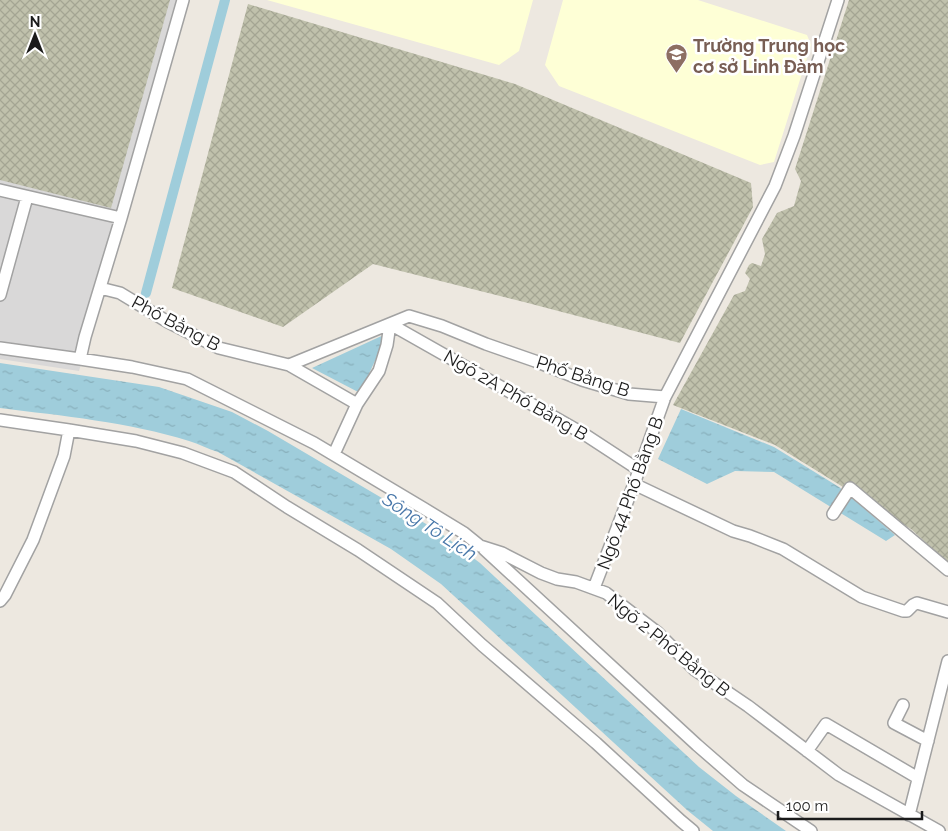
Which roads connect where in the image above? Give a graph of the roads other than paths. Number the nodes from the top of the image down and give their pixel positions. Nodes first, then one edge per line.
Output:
1 (183, 0) edge
2 (838, 0) edge
3 (0, 190) edge
4 (27, 197) junction
5 (121, 218) junction
6 (2, 279) edge
7 (100, 288) junction
8 (0, 295) edge
9 (390, 324) junction
10 (0, 348) edge
11 (80, 359) junction
12 (289, 365) junction
13 (665, 397) junction
14 (357, 404) junction
15 (0, 420) edge
16 (69, 430) junction
17 (334, 454) junction
18 (639, 470) junction
19 (634, 484) junction
20 (833, 513) dead end
21 (480, 546) junction
22 (948, 570) edge
23 (594, 588) junction
24 (0, 600) edge
25 (948, 612) edge
26 (948, 661) edge
27 (903, 705) dead end
28 (928, 741) junction
29 (807, 751) junction
30 (918, 778) junction
31 (909, 815) junction
32 (693, 831) edge
33 (812, 831) edge
34 (939, 831) edge

1 - 5 street
2 - 13 street
3 - 4 street
4 - 5 street
4 - 6 street
5 - 7 street
6 - 8 street
7 - 11 street
7 - 12 street, Phố Bằng B
9 - 12 street, Phố Bằng B
9 - 13 street, Phố Bằng B
9 - 14 street
9 - 18 street, Ngõ 2A Phố Bằng B
10 - 11 street, Ngõ 2 Phố Bằng B
11 - 17 street, Ngõ 2 Phố Bằng B
12 - 14 street
13 - 18 street, Ngõ 44 Phố Bằng B
14 - 17 street
15 - 16 street
16 - 24 street
16 - 32 street
17 - 21 street, Ngõ 2 Phố Bằng B
18 - 19 street, Ngõ 44 Phố Bằng B
19 - 23 street, Ngõ 44 Phố Bằng B
19 - 25 street
20 - 22 street
21 - 23 street, Ngõ 2 Phố Bằng B
21 - 33 street
23 - 29 street, Ngõ 2 Phố Bằng B
26 - 28 street
27 - 28 street
28 - 30 street
29 - 30 street
29 - 31 street, Ngõ 2 Phố Bằng B
30 - 31 street
31 - 34 street

